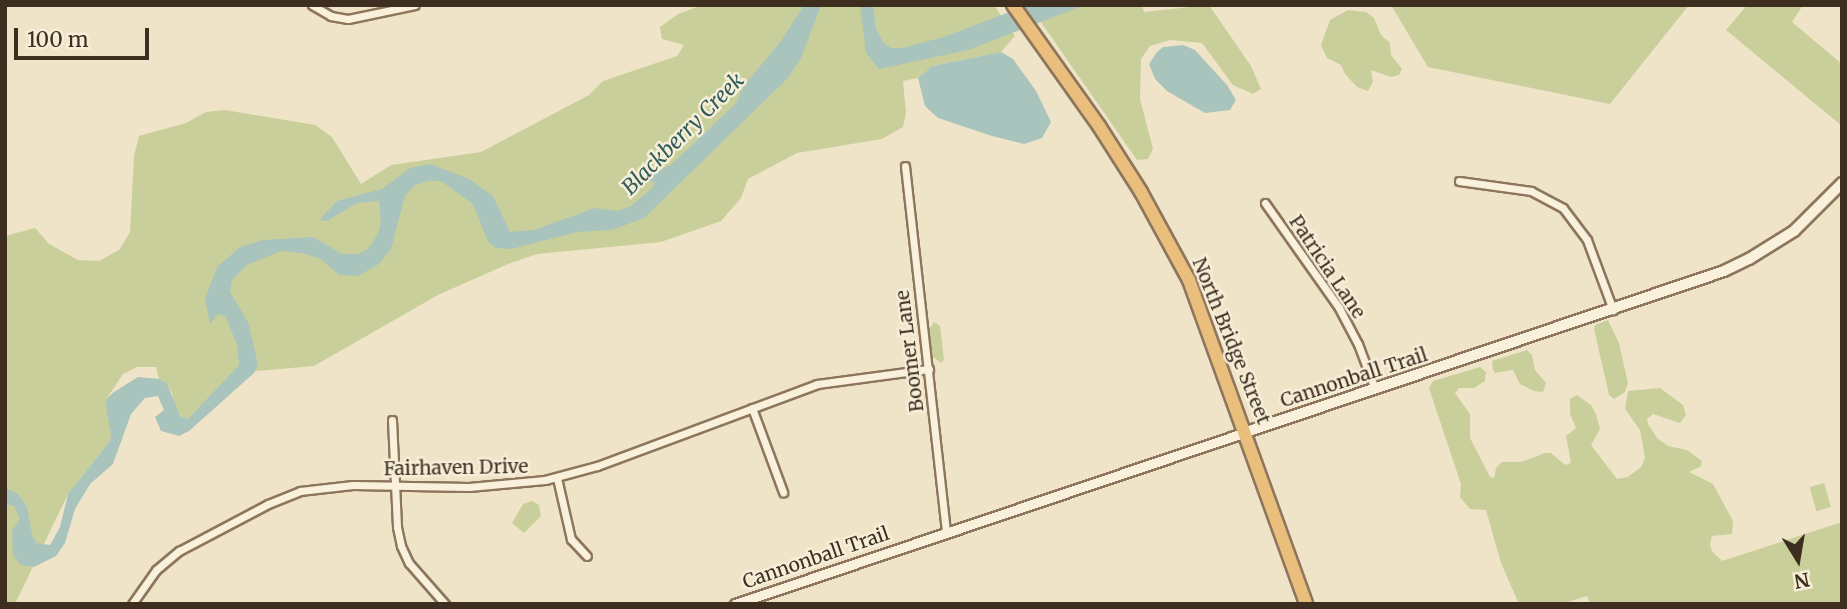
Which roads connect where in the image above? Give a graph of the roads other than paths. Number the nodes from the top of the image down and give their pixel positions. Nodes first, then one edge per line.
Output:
1 (312, 5) edge
2 (415, 5) edge
3 (1013, 5) edge
4 (905, 166) dead end
5 (1459, 181) dead end
6 (1842, 183) edge
7 (1265, 203) dead end
8 (1613, 310) junction
9 (929, 369) junction
10 (1376, 389) junction
11 (752, 408) junction
12 (392, 421) dead end
13 (1246, 432) junction
14 (557, 478) junction
15 (397, 485) junction
16 (783, 492) dead end
17 (946, 532) junction
18 (587, 556) dead end
19 (132, 604) edge
20 (445, 604) edge
21 (735, 604) edge
22 (1306, 604) edge

1 - 2 street
3 - 13 highway, North Bridge Street
4 - 9 street, Boomer Lane
5 - 8 street
6 - 8 main road, Cannonball Trail
7 - 10 street, Patricia Lane
8 - 10 main road, Cannonball Trail
9 - 11 street, Fairhaven Drive
9 - 17 street, Boomer Lane
10 - 13 main road, Cannonball Trail
11 - 14 street, Fairhaven Drive
11 - 16 street
12 - 15 street
13 - 17 street, Cannonball Trail
13 - 22 highway, North Bridge Street
14 - 15 street, Fairhaven Drive
14 - 18 street
15 - 19 street, Fairhaven Drive
15 - 20 street
17 - 21 street, Cannonball Trail

